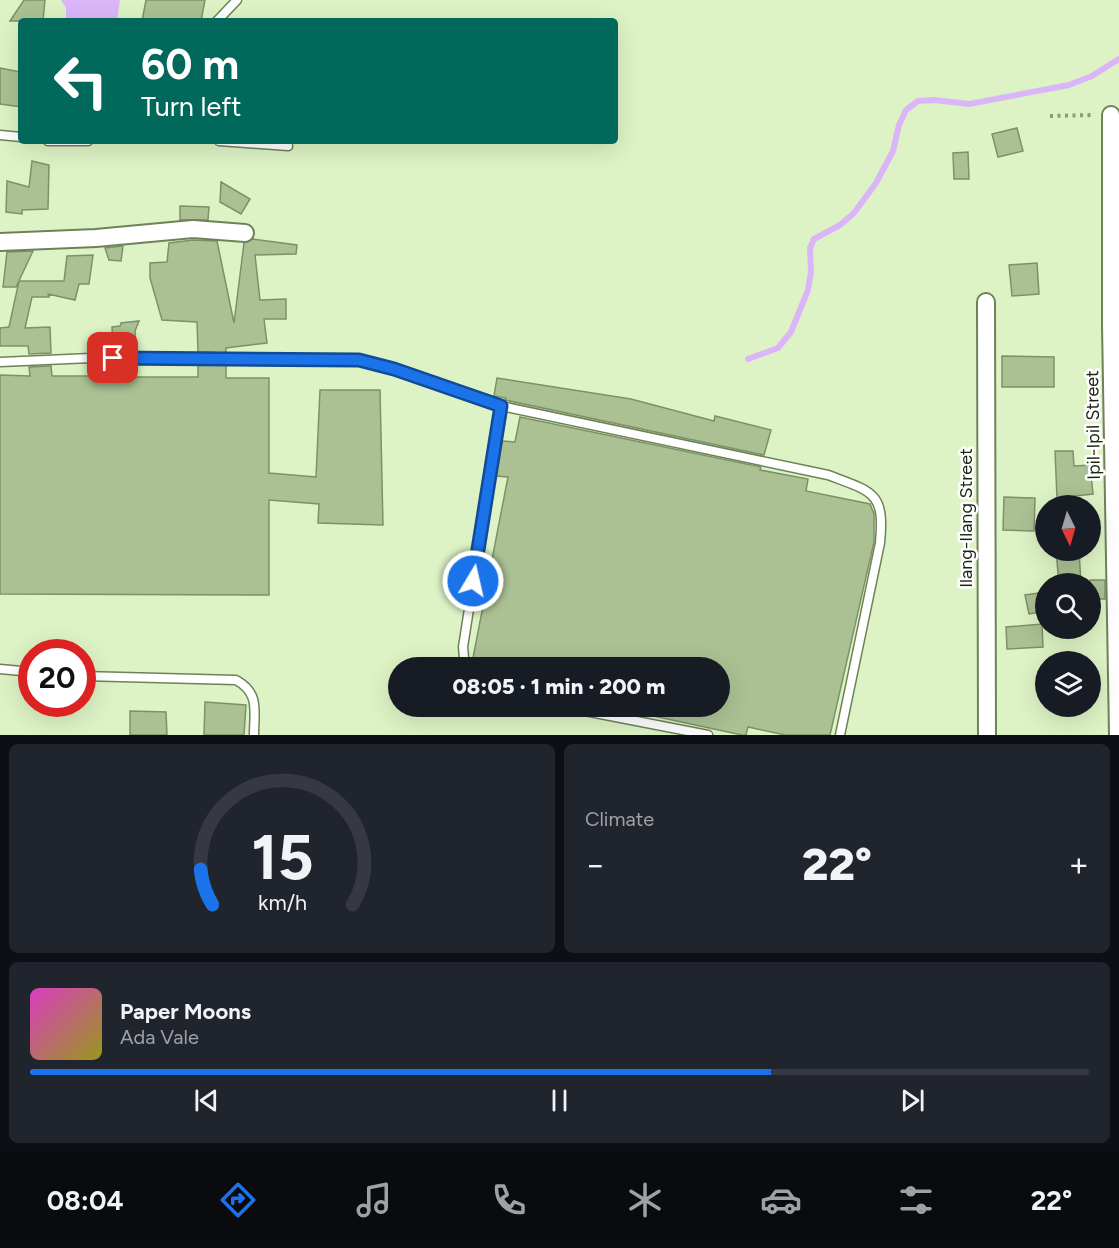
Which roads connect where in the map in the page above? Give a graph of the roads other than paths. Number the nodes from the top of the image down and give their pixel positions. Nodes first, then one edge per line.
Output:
1 (237, 0) edge
2 (220, 18) edge
3 (1112, 115) road end
4 (0, 135) edge
5 (18, 138) edge
6 (260, 144) edge
7 (288, 146) dead end
8 (244, 233) dead end
9 (0, 242) edge
10 (986, 302) dead end
11 (0, 362) edge
12 (501, 406) junction
13 (464, 657) edge
14 (0, 669) edge
15 (18, 671) edge
16 (96, 676) edge
17 (616, 717) edge
18 (254, 735) edge
19 (708, 735) edge
20 (840, 735) edge
21 (987, 735) edge
22 (1118, 735) edge

1 - 2 lane
3 - 22 street, Ipil-Ipil Street
4 - 5 lane
6 - 7 lane
8 - 9 street
10 - 21 street, Ilang-Ilang Street
11 - 12 lane
12 - 13 lane
12 - 20 lane
14 - 15 lane
16 - 18 lane
17 - 19 lane

